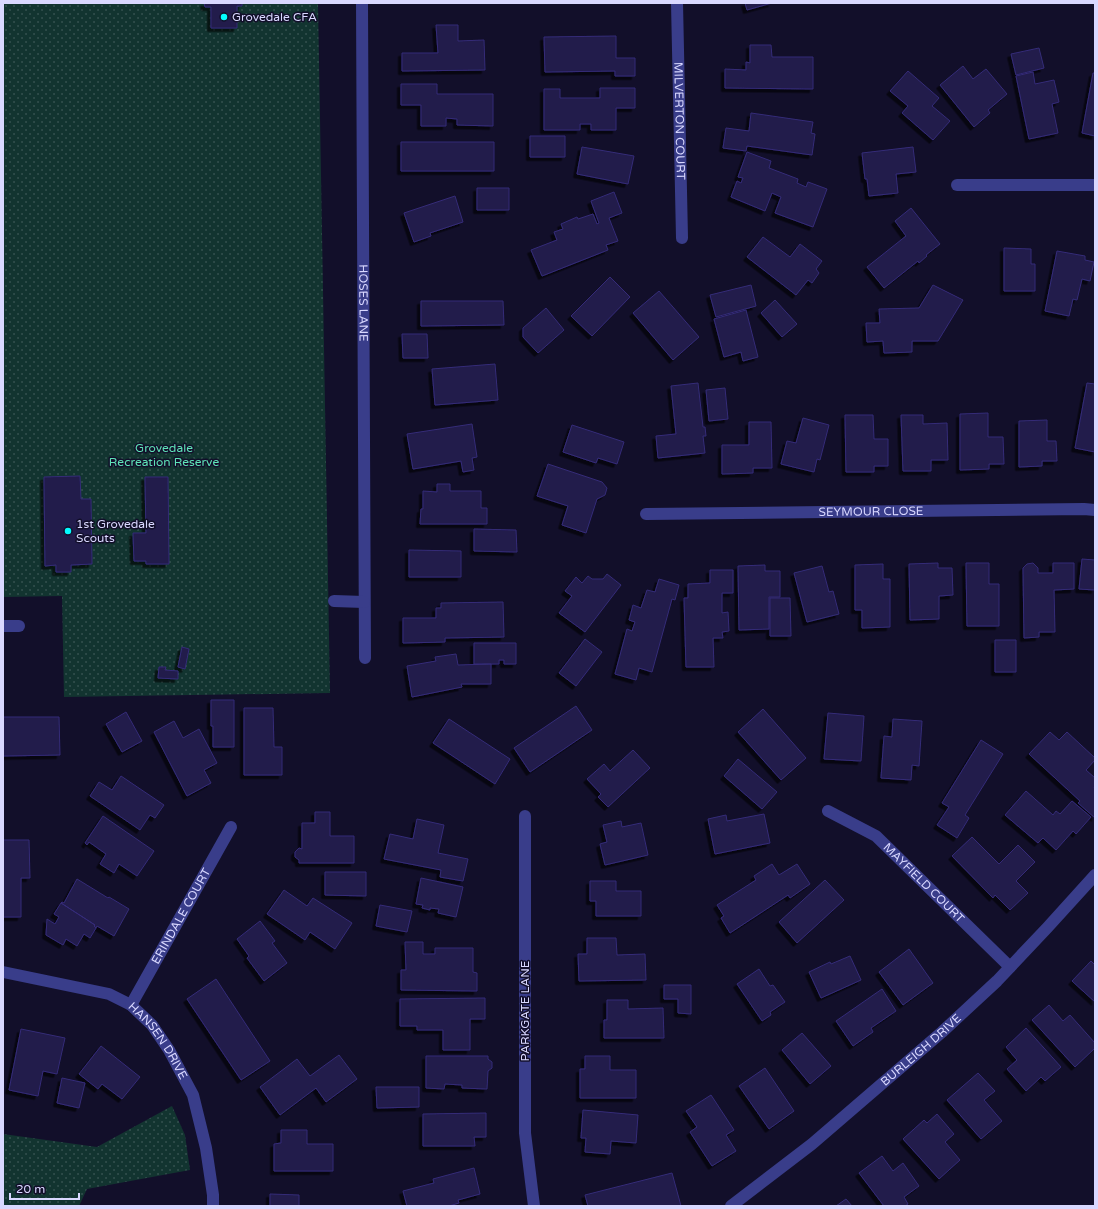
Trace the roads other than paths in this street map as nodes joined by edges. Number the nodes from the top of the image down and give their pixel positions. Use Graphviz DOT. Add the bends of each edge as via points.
graph roads {
  1 [pos="362,3"];
  2 [pos="677,3"];
  3 [pos="957,185"];
  4 [pos="1095,185"];
  5 [pos="682,238"];
  6 [pos="1095,510"];
  7 [pos="646,514"];
  8 [pos="334,601"];
  9 [pos="364,602"];
  10 [pos="3,626"];
  11 [pos="19,626"];
  12 [pos="365,658"];
  13 [pos="828,811"];
  14 [pos="525,816"];
  15 [pos="231,827"];
  16 [pos="1095,875"];
  17 [pos="1010,967"];
  18 [pos="3,972"];
  19 [pos="131,1005"];
  20 [pos="213,1206"];
  21 [pos="534,1206"];
  22 [pos="731,1206"];
  1 -- 9 [label="street, HOSES LANE"];
  2 -- 5 [label="street, MILVERTON COURT"];
  3 -- 4 [label="street"];
  6 -- 7 [label="street, SEYMOUR CLOSE" via="1084,508"];
  8 -- 9 [label="street"];
  9 -- 12 [label="street, HOSES LANE"];
  10 -- 11 [label="street"];
  13 -- 17 [label="street, MAYFIELD COURT" via="876,836"];
  14 -- 21 [label="street, PARKGATE LANE" via="525,1133"];
  15 -- 19 [label="street, ERINDALE COURT"];
  16 -- 17 [label="street, BURLEIGH DRIVE"];
  17 -- 22 [label="street, BURLEIGH DRIVE" via="930,1042 812,1144"];
  18 -- 19 [label="street, HANSEN DRIVE" via="108,994"];
  19 -- 20 [label="street, HANSEN DRIVE" via="152,1025 169,1050 193,1095 206,1148"];
}
